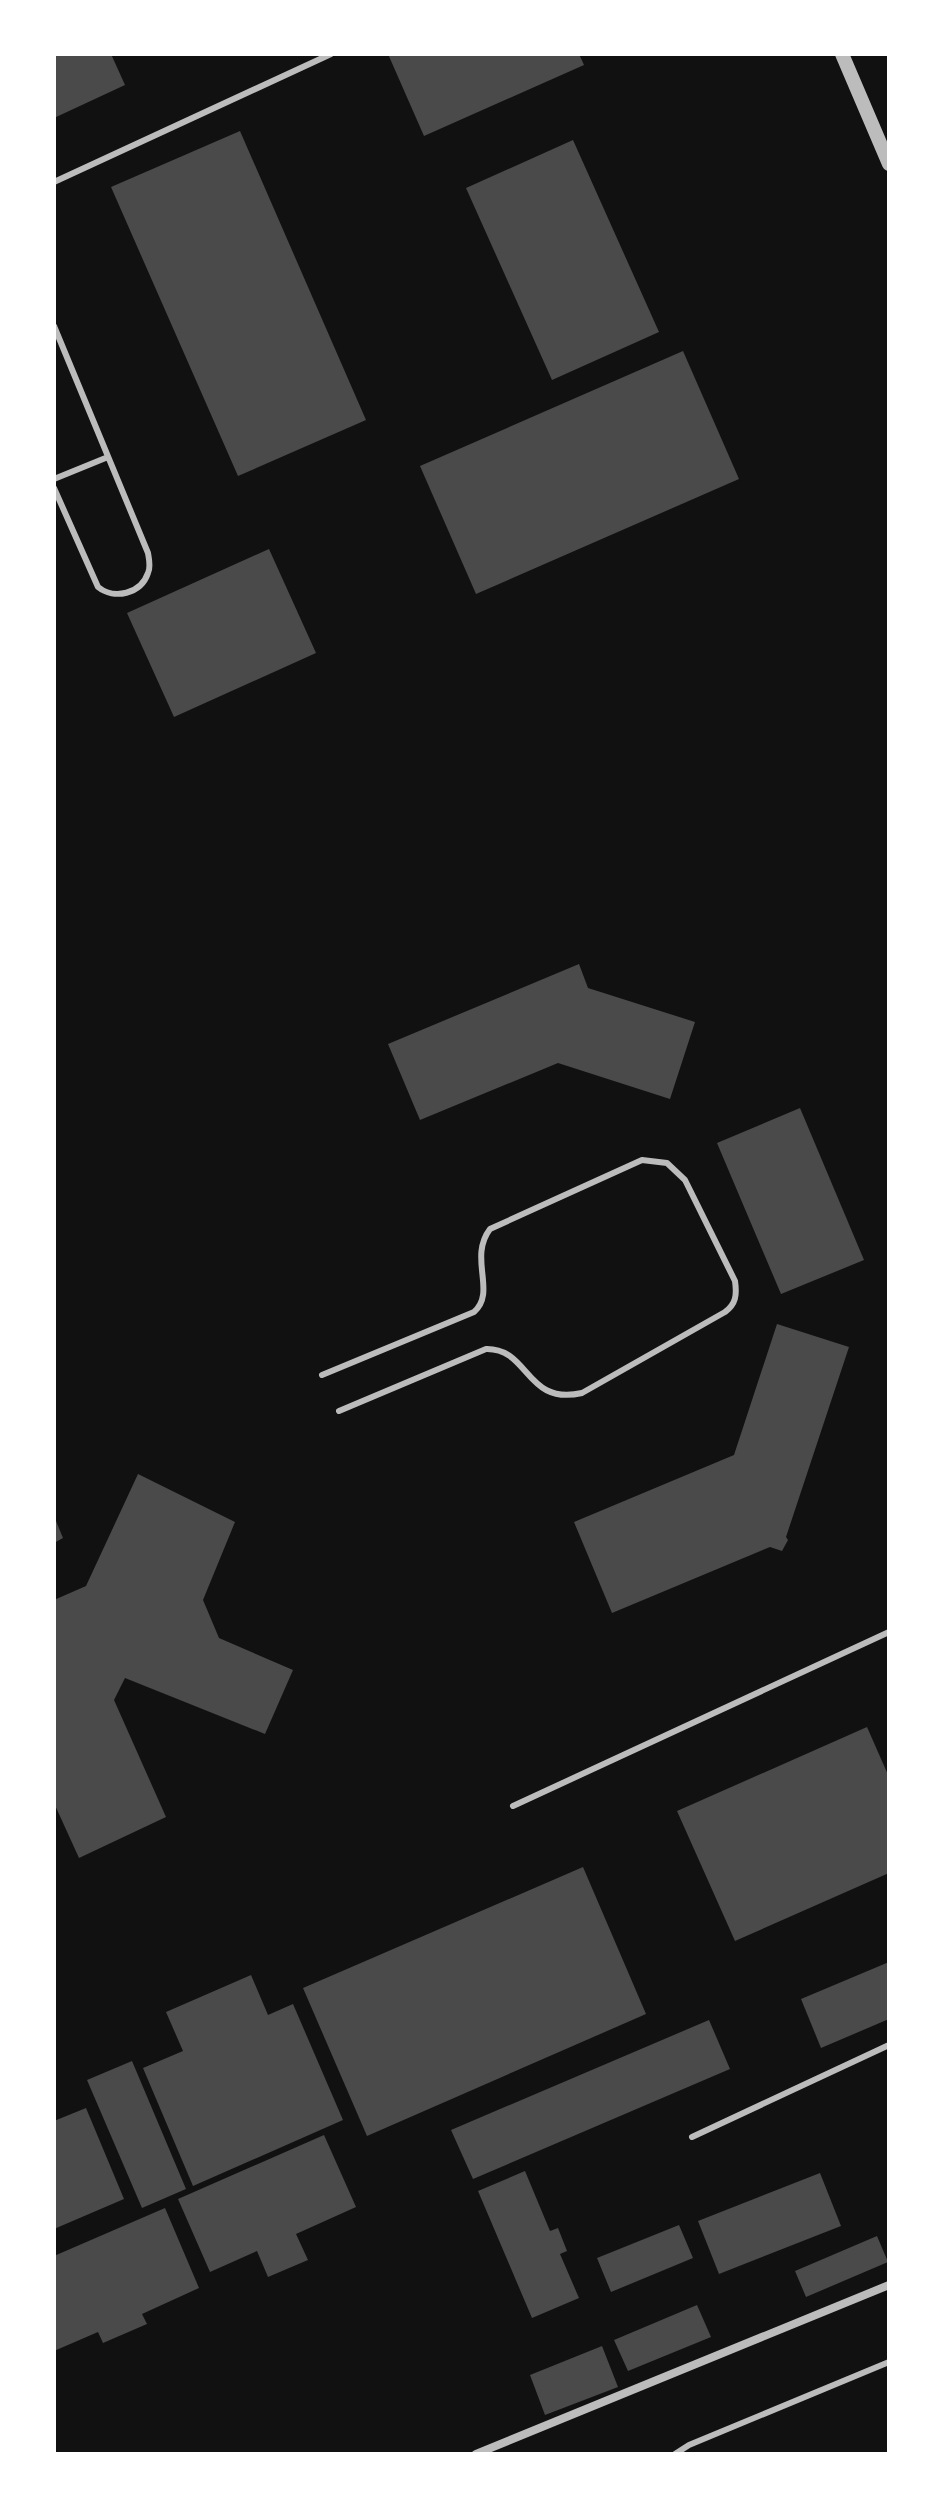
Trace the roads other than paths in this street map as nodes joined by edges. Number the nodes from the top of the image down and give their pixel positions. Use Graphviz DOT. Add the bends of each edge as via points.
graph roads {
  1 [pos="331,54"];
  2 [pos="842,54"];
  3 [pos="889,164"];
  4 [pos="54,182"];
  5 [pos="54,326"];
  6 [pos="108,457"];
  7 [pos="54,479"];
  8 [pos="54,488"];
  9 [pos="322,1375"];
  10 [pos="339,1411"];
  11 [pos="889,1632"];
  12 [pos="513,1806"];
  13 [pos="889,2045"];
  14 [pos="692,2137"];
  15 [pos="889,2285"];
  16 [pos="889,2362"];
  17 [pos="476,2454"];
  18 [pos="675,2454"];
  1 -- 4 [label="lane"];
  2 -- 3 [label="street"];
  5 -- 6 [label="lane"];
  6 -- 7 [label="lane"];
  6 -- 8 [label="lane" via="148,553 148,573 138,588 120,595 98,587"];
  9 -- 10 [label="lane" via="474,1312 484,1296 480,1251 490,1229 642,1160 667,1163 685,1180 735,1281 732,1307 582,1393 548,1392 505,1352 486,1349"];
  11 -- 12 [label="lane"];
  13 -- 14 [label="lane"];
  15 -- 17 [label="street"];
  16 -- 18 [label="lane"];
}
